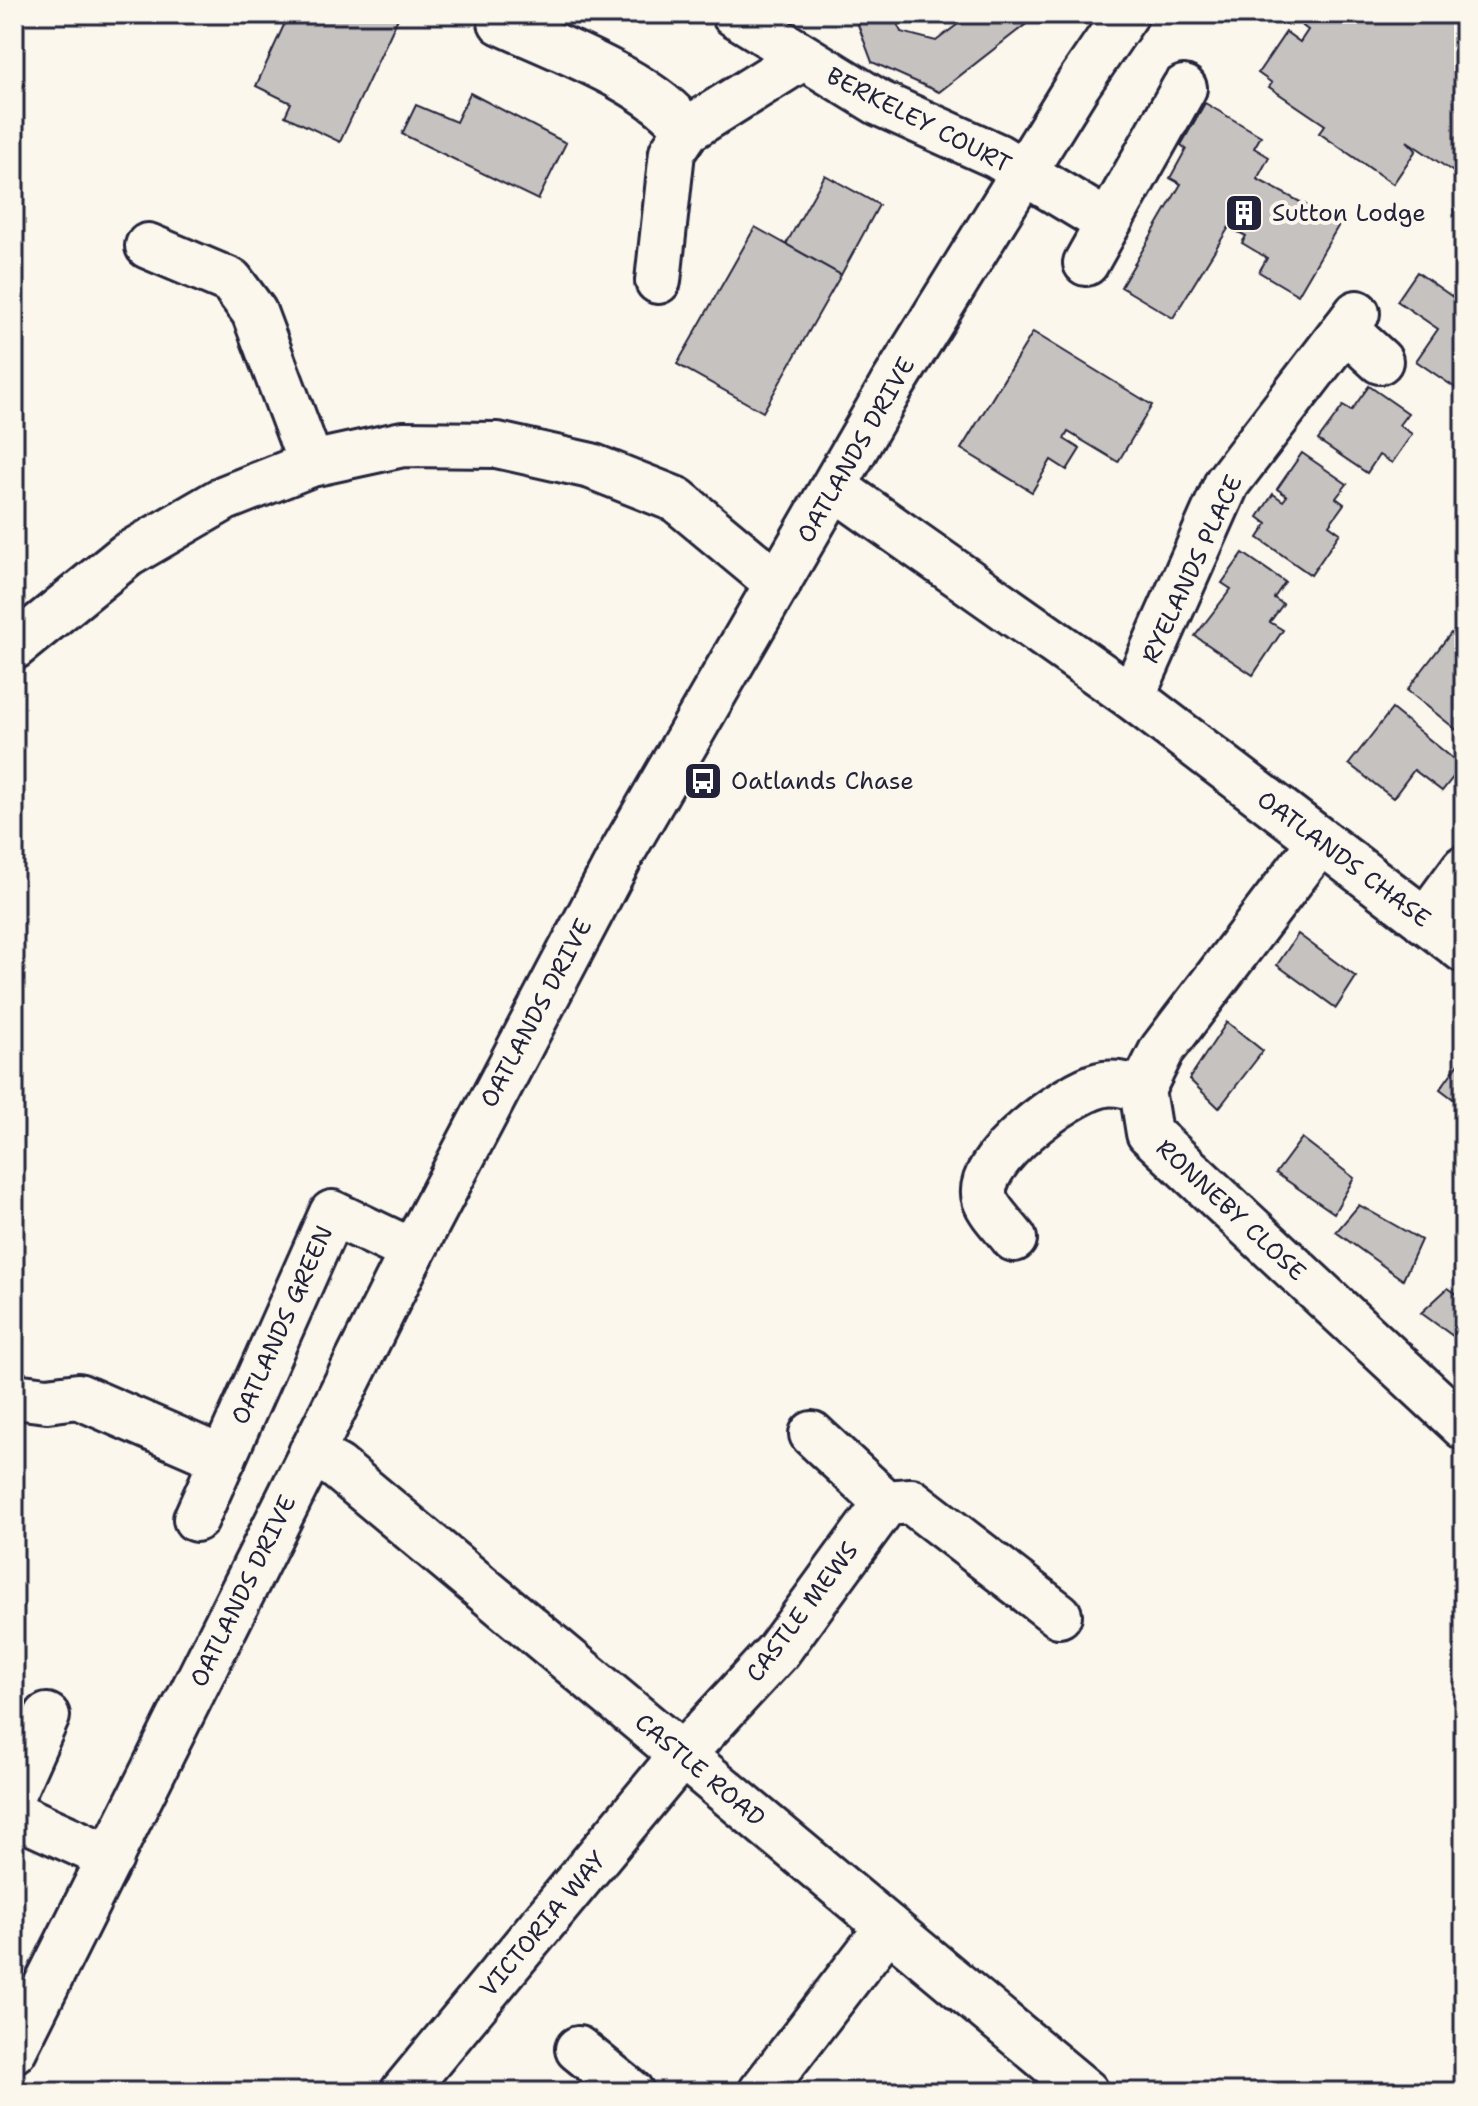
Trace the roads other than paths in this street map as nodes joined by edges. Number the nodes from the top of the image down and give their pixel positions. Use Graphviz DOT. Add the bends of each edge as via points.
graph roads {
  1 [pos="1126,14"];
  2 [pos="501,22"];
  3 [pos="774,31"];
  4 [pos="1184,88"];
  5 [pos="687,130"];
  6 [pos="1022,173"];
  7 [pos="1108,223"];
  8 [pos="148,246"];
  9 [pos="1086,263"];
  10 [pos="658,281"];
  11 [pos="1380,361"];
  12 [pos="311,464"];
  13 [pos="834,487"];
  14 [pos="778,584"];
  15 [pos="14,647"];
  16 [pos="1132,697"];
  17 [pos="1320,842"];
  18 [pos="1464,868"];
  19 [pos="1425,921"];
  20 [pos="1464,950"];
  21 [pos="1142,1090"];
  22 [pos="1014,1239"];
  23 [pos="412,1251"];
  24 [pos="14,1396"];
  25 [pos="1464,1427"];
  26 [pos="812,1434"];
  27 [pos="311,1453"];
  28 [pos="223,1459"];
  29 [pos="886,1503"];
  30 [pos="196,1519"];
  31 [pos="1059,1615"];
  32 [pos="47,1716"];
  33 [pos="682,1755"];
  34 [pos="14,1790"];
  35 [pos="14,1814"];
  36 [pos="111,1858"];
  37 [pos="888,1927"];
  38 [pos="578,2049"];
  39 [pos="14,2050"];
  40 [pos="403,2092"];
  41 [pos="631,2092"];
  42 [pos="761,2092"];
  43 [pos="1086,2092"];
  1 -- 6 [label="street, OATLANDS DRIVE"];
  2 -- 5 [label="street" via="648,93 673,111"];
  3 -- 5 [label="street"];
  3 -- 6 [label="street, BERKELEY COURT" via="879,103 997,156"];
  4 -- 7 [label="street"];
  5 -- 10 [label="street" via="672,152"];
  6 -- 7 [label="street, BERKELEY COURT"];
  6 -- 13 [label="street, OATLANDS DRIVE"];
  7 -- 9 [label="street"];
  8 -- 12 [label="street" via="231,281 254,312"];
  11 -- 16 [label="street, RYELANDS PLACE" via="1351,321 1227,483"];
  12 -- 14 [label="street" via="403,444 497,445 591,466 677,500"];
  12 -- 15 [label="street" via="225,498 127,555"];
  13 -- 14 [label="street, OATLANDS DRIVE"];
  13 -- 16 [label="street, OATLANDS CHASE"];
  14 -- 23 [label="street, OATLANDS DRIVE" via="623,851"];
  16 -- 17 [label="street, OATLANDS CHASE"];
  17 -- 19 [label="street, OATLANDS CHASE"];
  17 -- 21 [label="street" via="1162,1050"];
  18 -- 19 [label="street"];
  19 -- 20 [label="street, OATLANDS CHASE"];
  21 -- 22 [label="street" via="1100,1085 1048,1115 1001,1152 986,1175 985,1199"];
  21 -- 25 [label="street, RONNEBY CLOSE" via="1149,1133"];
  23 -- 27 [label="street, OATLANDS DRIVE"];
  23 -- 28 [label="street, OATLANDS GREEN" via="332,1213"];
  24 -- 28 [label="street" via="78,1396"];
  26 -- 29 [label="street"];
  27 -- 33 [label="street, CASTLE ROAD" via="337,1467"];
  27 -- 36 [label="street, OATLANDS DRIVE"];
  28 -- 30 [label="street, OATLANDS GREEN"];
  29 -- 31 [label="street" via="911,1501"];
  29 -- 33 [label="street, CASTLE MEWS" via="778,1651"];
  32 -- 34 [label="street"];
  33 -- 37 [label="street, CASTLE ROAD"];
  33 -- 40 [label="street, VICTORIA WAY"];
  35 -- 36 [label="street"];
  36 -- 39 [label="street, OATLANDS DRIVE"];
  37 -- 42 [label="street"];
  37 -- 43 [label="street, CASTLE ROAD"];
  38 -- 41 [label="street"];
}
